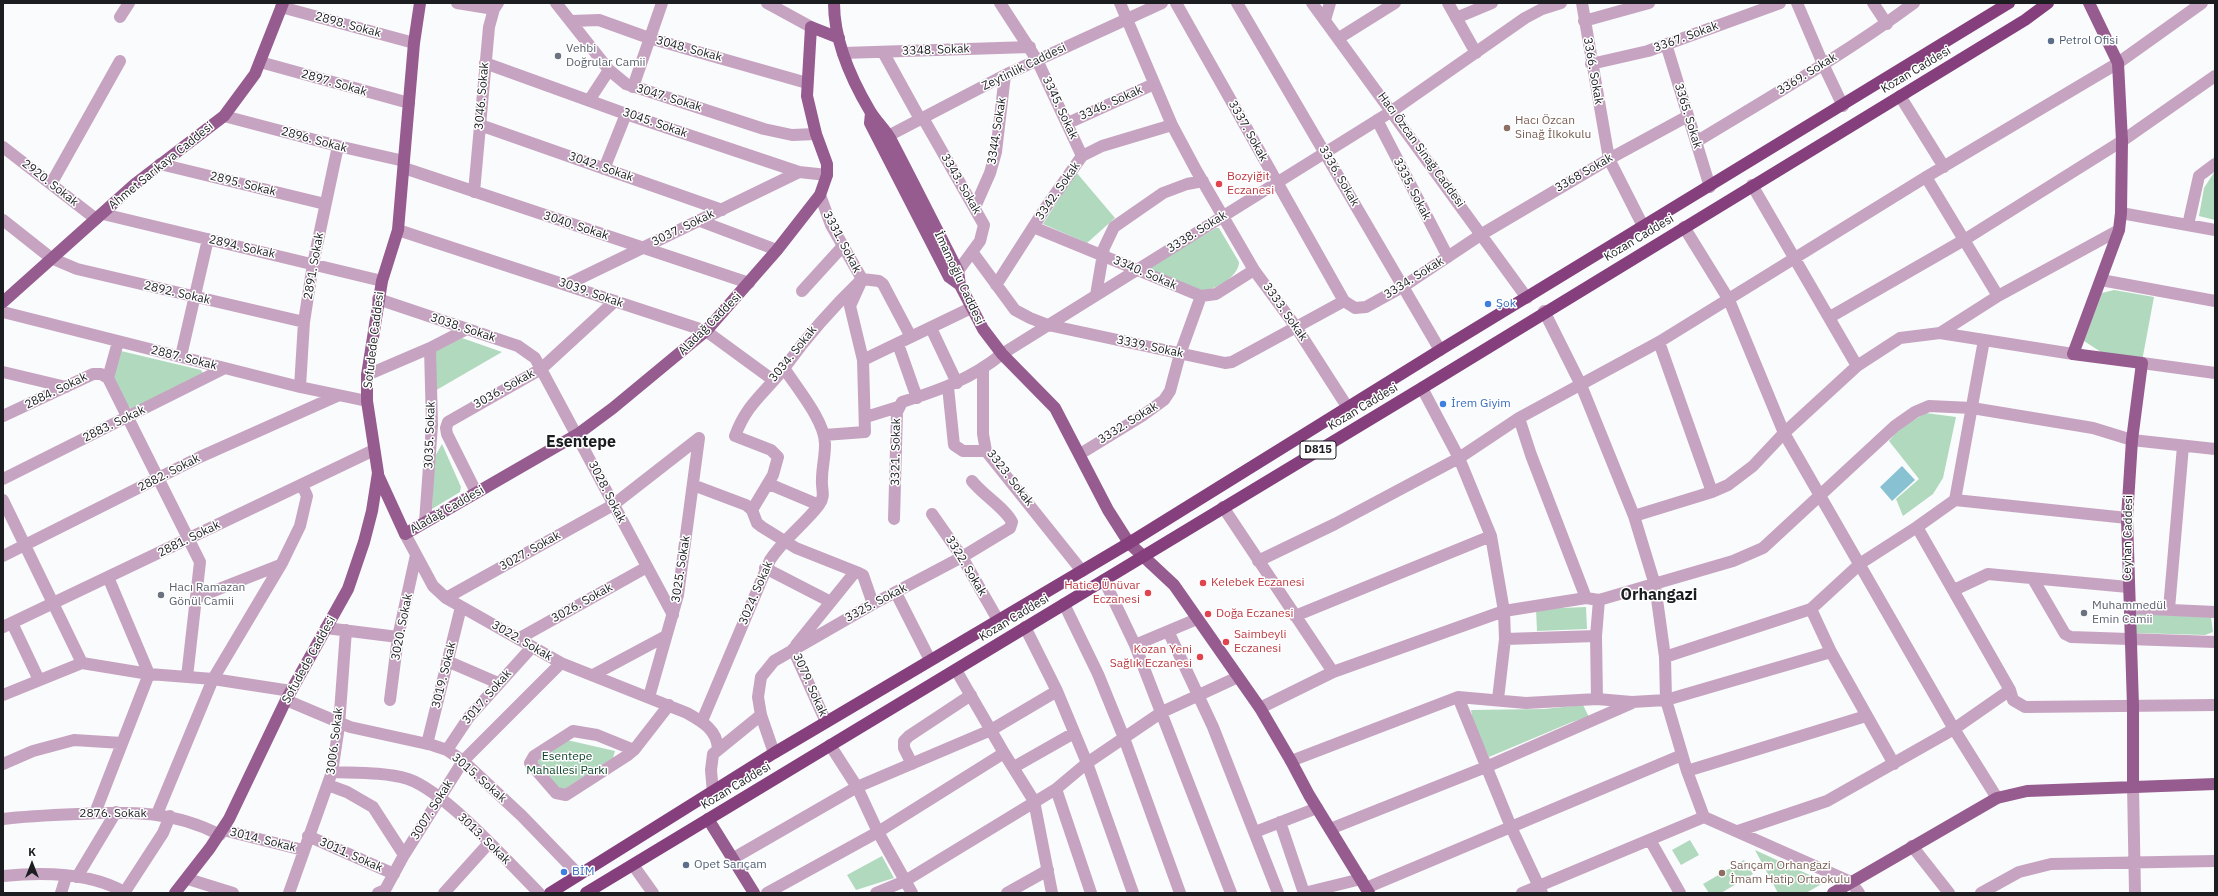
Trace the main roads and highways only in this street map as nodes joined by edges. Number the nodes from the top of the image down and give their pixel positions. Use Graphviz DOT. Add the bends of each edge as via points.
graph roads {
  1 [pos="420,3"];
  2 [pos="834,3"];
  3 [pos="2009,3"];
  4 [pos="2048,3"];
  5 [pos="2089,3"];
  6 [pos="282,5"];
  7 [pos="1993,7"];
  8 [pos="839,38"];
  9 [pos="871,113"];
  10 [pos="960,285"];
  11 [pos="3,303"];
  12 [pos="378,473"];
  13 [pos="405,534"];
  14 [pos="1129,544"];
  15 [pos="1144,556"];
  16 [pos="2215,784"];
  17 [pos="2133,786"];
  18 [pos="708,819"];
  19 [pos="1365,887"];
  20 [pos="176,893"];
  21 [pos="550,893"];
  22 [pos="586,893"];
  23 [pos="754,893"];
  24 [pos="1833,893"];
  1 -- 12 [label="main road, Sofudede Caddesi" via="414,43 398,230 378,299 367,375 367,401"];
  2 -- 8 [label="main road, İmamoğlu Caddesi"];
  3 -- 7 [label="highway, Kozan Caddesi / D815"];
  4 -- 15 [label="highway, Kozan Caddesi / D815" via="2025,20"];
  5 -- 17 [label="main road, Ceyhan Caddesi" via="2118,63 2122,213 2119,230 2073,354 2142,363 2132,440 2127,518"];
  6 -- 11 [label="main road, Ahmet Sarıkaya Caddesi" via="260,62 247,86 224,116 160,164"];
  7 -- 14 [label="highway, Kozan Caddesi / D815" via="1843,106 1440,350"];
  8 -- 9 [label="main road, İmamoğlu Caddesi" via="843,54"];
  8 -- 13 [label="main road, Aladağ Caddesi" via="811,27 808,96 816,134 827,164 827,175 820,195 749,283 706,331 653,377 578,434"];
  9 -- 10 [label="main road, İmamoğlu Caddesi" via="888,136 958,271"];
  9 -- 10 [label="main road" via="870,123 938,256 949,277"];
  10 -- 14 [label="main road, İmamoğlu Caddesi" via="983,329 1002,354 1055,408 1108,510"];
  12 -- 13 [label="main road, 3022. Sokak"];
  12 -- 20 [label="main road, Sofudede Caddesi" via="372,510 353,575 342,601 289,695 221,833"];
  14 -- 15 [label="main road, İmamoğlu Caddesi"];
  14 -- 21 [label="highway, Kozan Caddesi / D815" via="774,753"];
  15 -- 18 [label="highway, Kozan Caddesi / D815"];
  15 -- 19 [label="main road, İmamoğlu Caddesi" via="1174,585 1260,708"];
  16 -- 17 [label="main road"];
  17 -- 24 [label="main road" via="2027,791 1997,798"];
  18 -- 22 [label="highway, Kozan Caddesi / D815"];
  18 -- 23 [label="main road"];
}
